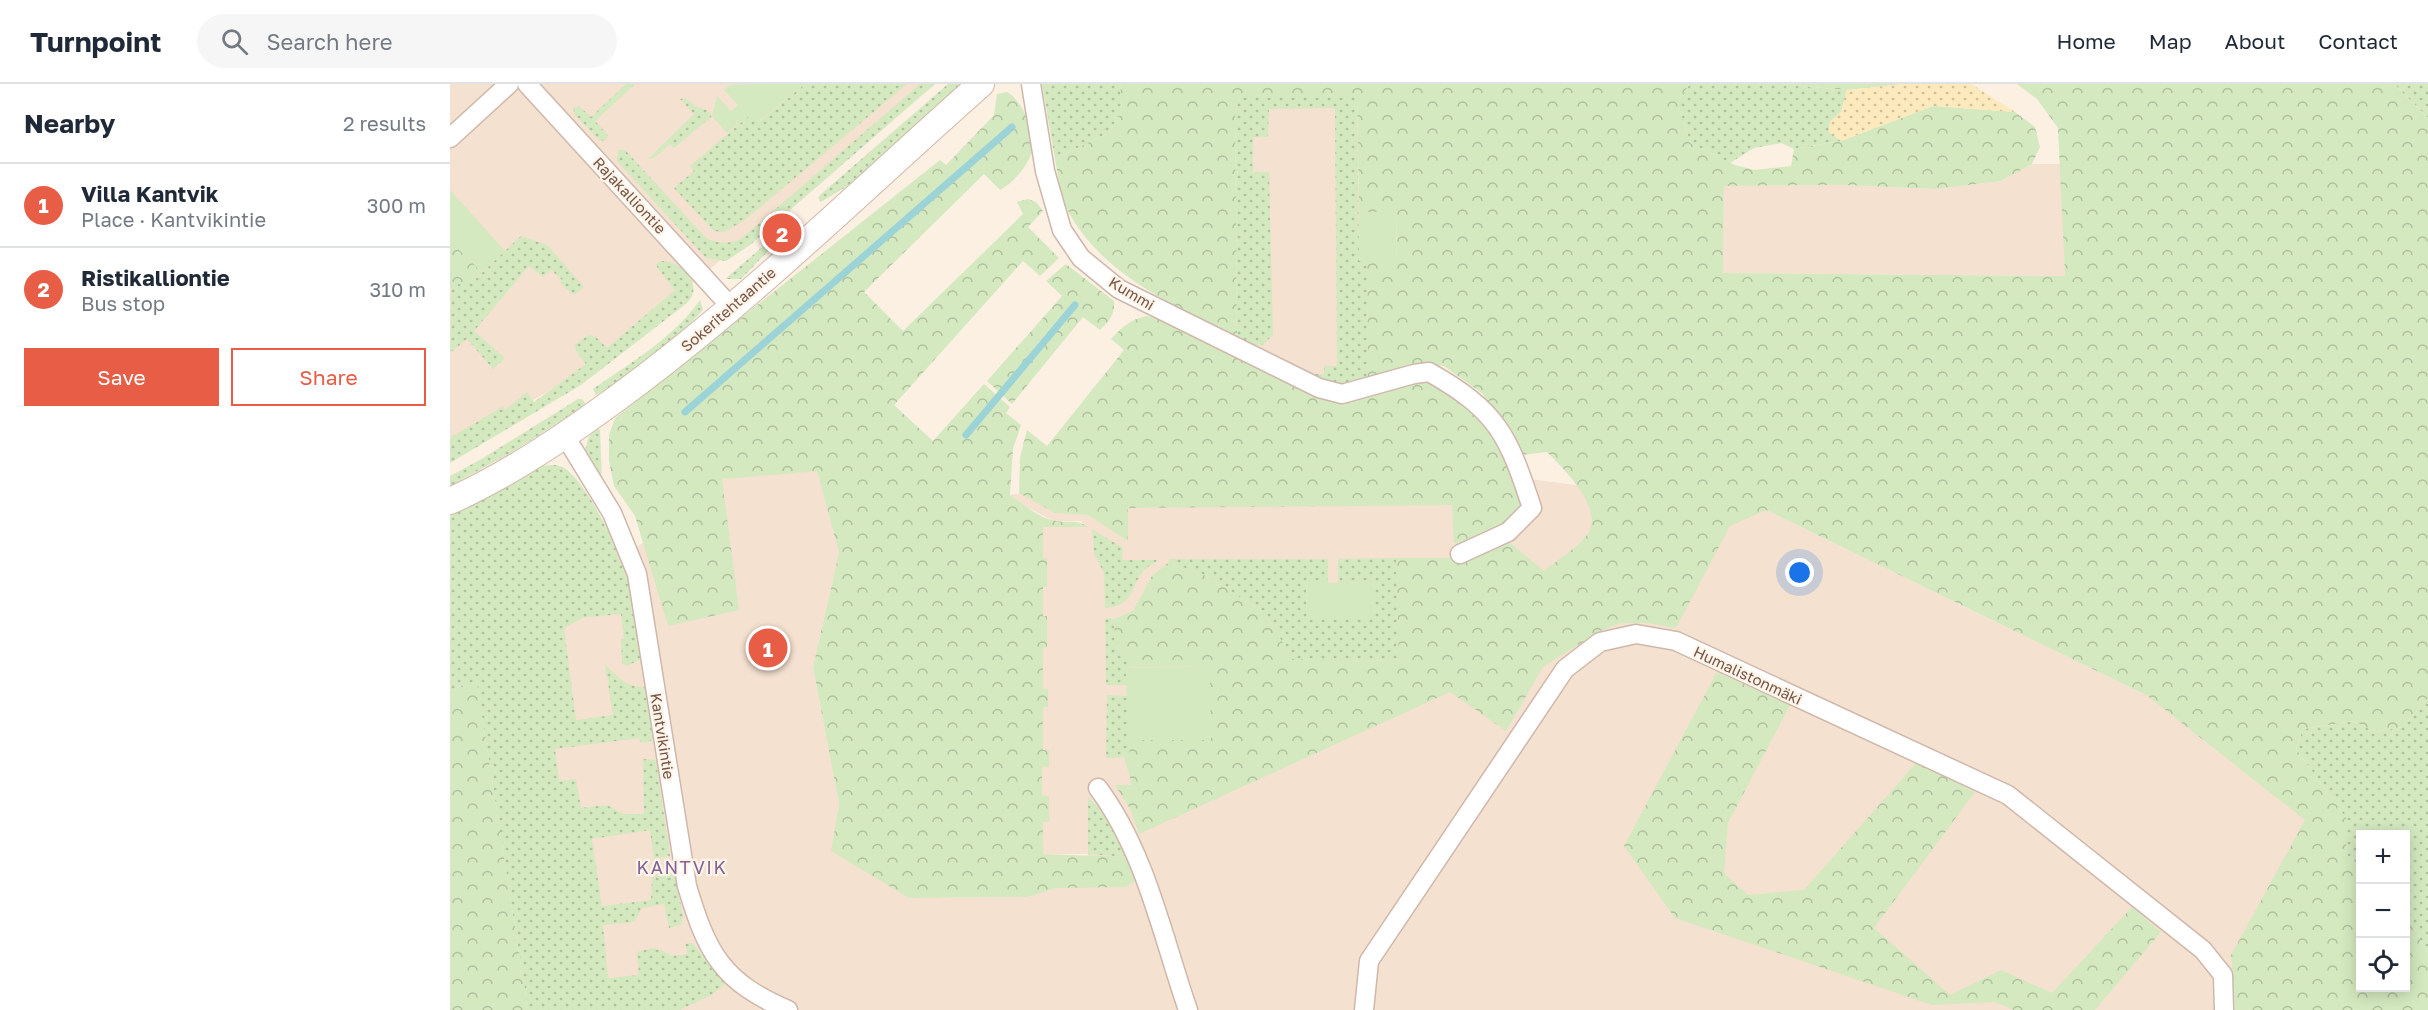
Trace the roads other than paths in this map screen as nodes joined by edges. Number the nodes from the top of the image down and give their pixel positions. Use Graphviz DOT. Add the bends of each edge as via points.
graph roads {
  1 [pos="509,84"];
  2 [pos="528,84"];
  3 [pos="981,84"];
  4 [pos="1031,84"];
  5 [pos="450,138"];
  6 [pos="732,308"];
  7 [pos="565,436"];
  8 [pos="450,501"];
  9 [pos="1460,554"];
  10 [pos="1098,788"];
  11 [pos="788,1010"];
  12 [pos="1188,1010"];
  13 [pos="1364,1010"];
  14 [pos="2224,1010"];
  1 -- 5 [label="street"];
  2 -- 6 [label="street, Rajakalliontie"];
  3 -- 6 [label="street, Sokeritehtaantie"];
  4 -- 9 [label="street, Kummi" via="1045,171 1062,230 1081,258 1119,289 1319,388 1342,394 1429,372 1477,403 1504,435 1532,508 1508,532"];
  6 -- 7 [label="street, Sokeritehtaantie" via="670,360"];
  7 -- 8 [label="street, Sokeritehtaantie"];
  7 -- 11 [label="street, Kantvikintie" via="612,513 637,574 687,886 700,930 717,960 738,982"];
  10 -- 12 [label="street" via="1117,813 1138,859"];
  13 -- 14 [label="street, Humalistonmäki" via="1370,961 1565,669 1600,642 1636,634 1676,641 2008,795 2203,950 2223,975"];
}
